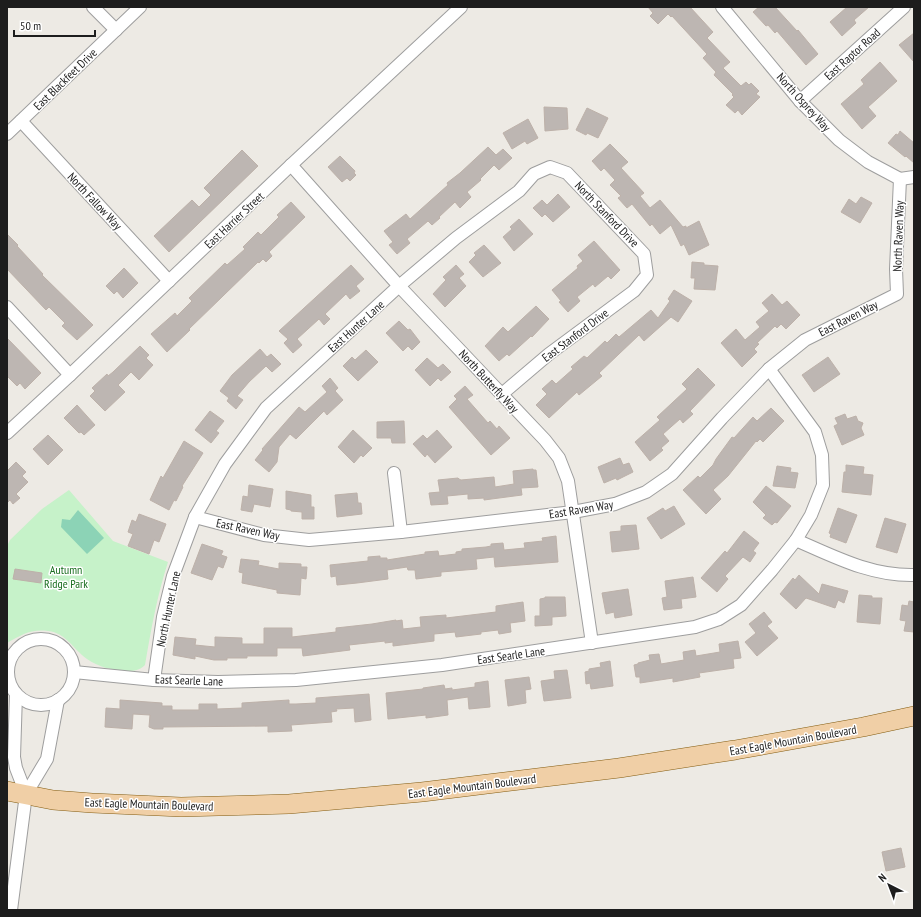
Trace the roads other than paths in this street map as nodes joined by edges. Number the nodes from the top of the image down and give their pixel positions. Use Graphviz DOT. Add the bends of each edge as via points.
graph roads {
  1 [pos="93,7"];
  2 [pos="140,7"];
  3 [pos="722,7"];
  4 [pos="904,7"];
  5 [pos="458,8"];
  6 [pos="116,30"];
  7 [pos="800,101"];
  8 [pos="20,121"];
  9 [pos="7,134"];
  10 [pos="291,165"];
  11 [pos="550,167"];
  12 [pos="914,177"];
  13 [pos="900,179"];
  14 [pos="646,275"];
  15 [pos="169,281"];
  16 [pos="399,286"];
  17 [pos="897,294"];
  18 [pos="7,307"];
  19 [pos="769,369"];
  20 [pos="70,375"];
  21 [pos="502,394"];
  22 [pos="7,433"];
  23 [pos="394,473"];
  24 [pos="573,512"];
  25 [pos="195,517"];
  26 [pos="401,532"];
  27 [pos="796,540"];
  28 [pos="914,575"];
  29 [pos="592,643"];
  30 [pos="8,661"];
  31 [pos="74,672"];
  32 [pos="154,680"];
  33 [pos="16,694"];
  34 [pos="58,700"];
  35 [pos="914,716"];
  36 [pos="7,791"];
  37 [pos="26,794"];
  38 [pos="11,910"];
  1 -- 6 [label="street"];
  2 -- 6 [label="street, East Blackfeet Drive"];
  3 -- 7 [label="street, North Osprey Way"];
  4 -- 7 [label="street, East Raptor Road"];
  5 -- 10 [label="street, East Harrier Street"];
  6 -- 8 [label="street, East Blackfeet Drive"];
  7 -- 13 [label="street, North Osprey Way" via="839,140 868,162"];
  8 -- 9 [label="street, East Blackfeet Drive"];
  8 -- 15 [label="street, North Fallow Way"];
  10 -- 15 [label="street, East Harrier Street"];
  10 -- 16 [label="street, North Butterfly Way"];
  11 -- 14 [label="street, North Stanford Drive" via="567,173 644,254"];
  11 -- 16 [label="street, East Hunter Lane" via="534,174 519,191 456,238"];
  12 -- 13 [label="street"];
  13 -- 17 [label="street, North Raven Way"];
  14 -- 21 [label="street, East Stanford Drive" via="634,291 549,354"];
  15 -- 20 [label="street, East Harrier Street"];
  16 -- 21 [label="street, North Butterfly Way"];
  16 -- 25 [label="street, East Hunter Lane" via="266,408 225,464"];
  17 -- 19 [label="street, East Raven Way" via="805,340"];
  18 -- 20 [label="street"];
  19 -- 24 [label="street, East Raven Way" via="672,474 646,492 615,504"];
  19 -- 27 [label="street, East Searle Lane" via="815,432 822,455 823,485 811,515"];
  20 -- 22 [label="street, East Harrier Street"];
  21 -- 24 [label="street, North Butterfly Way" via="559,458 568,481"];
  23 -- 26 [label="street"];
  24 -- 26 [label="street, East Raven Way"];
  24 -- 29 [label="street, North Butterfly Way"];
  25 -- 26 [label="street, East Raven Way" via="264,535 309,540"];
  25 -- 32 [label="street, North Hunter Lane" via="173,576 163,617"];
  27 -- 28 [label="street" via="871,570"];
  27 -- 29 [label="street, East Searle Lane" via="741,605 719,619 695,627"];
  29 -- 32 [label="street, East Searle Lane" via="442,665 296,680"];
  30 -- 31 [label="street" via="19,647 28,641 50,639 67,651 73,661"];
  30 -- 33 [label="street" via="9,678"];
  31 -- 32 [label="street, East Searle Lane"];
  31 -- 34 [label="street" via="72,683"];
  33 -- 34 [label="street" via="25,701 36,704"];
  33 -- 37 [label="street" via="14,757"];
  34 -- 37 [label="street" via="47,759"];
  35 -- 37 [label="main road, East Eagle Mountain Boulevard" via="735,750 620,768 422,792 289,804 182,807 53,800"];
  36 -- 37 [label="main road, East Eagle Mountain Boulevard"];
  37 -- 38 [label="street"];
}
